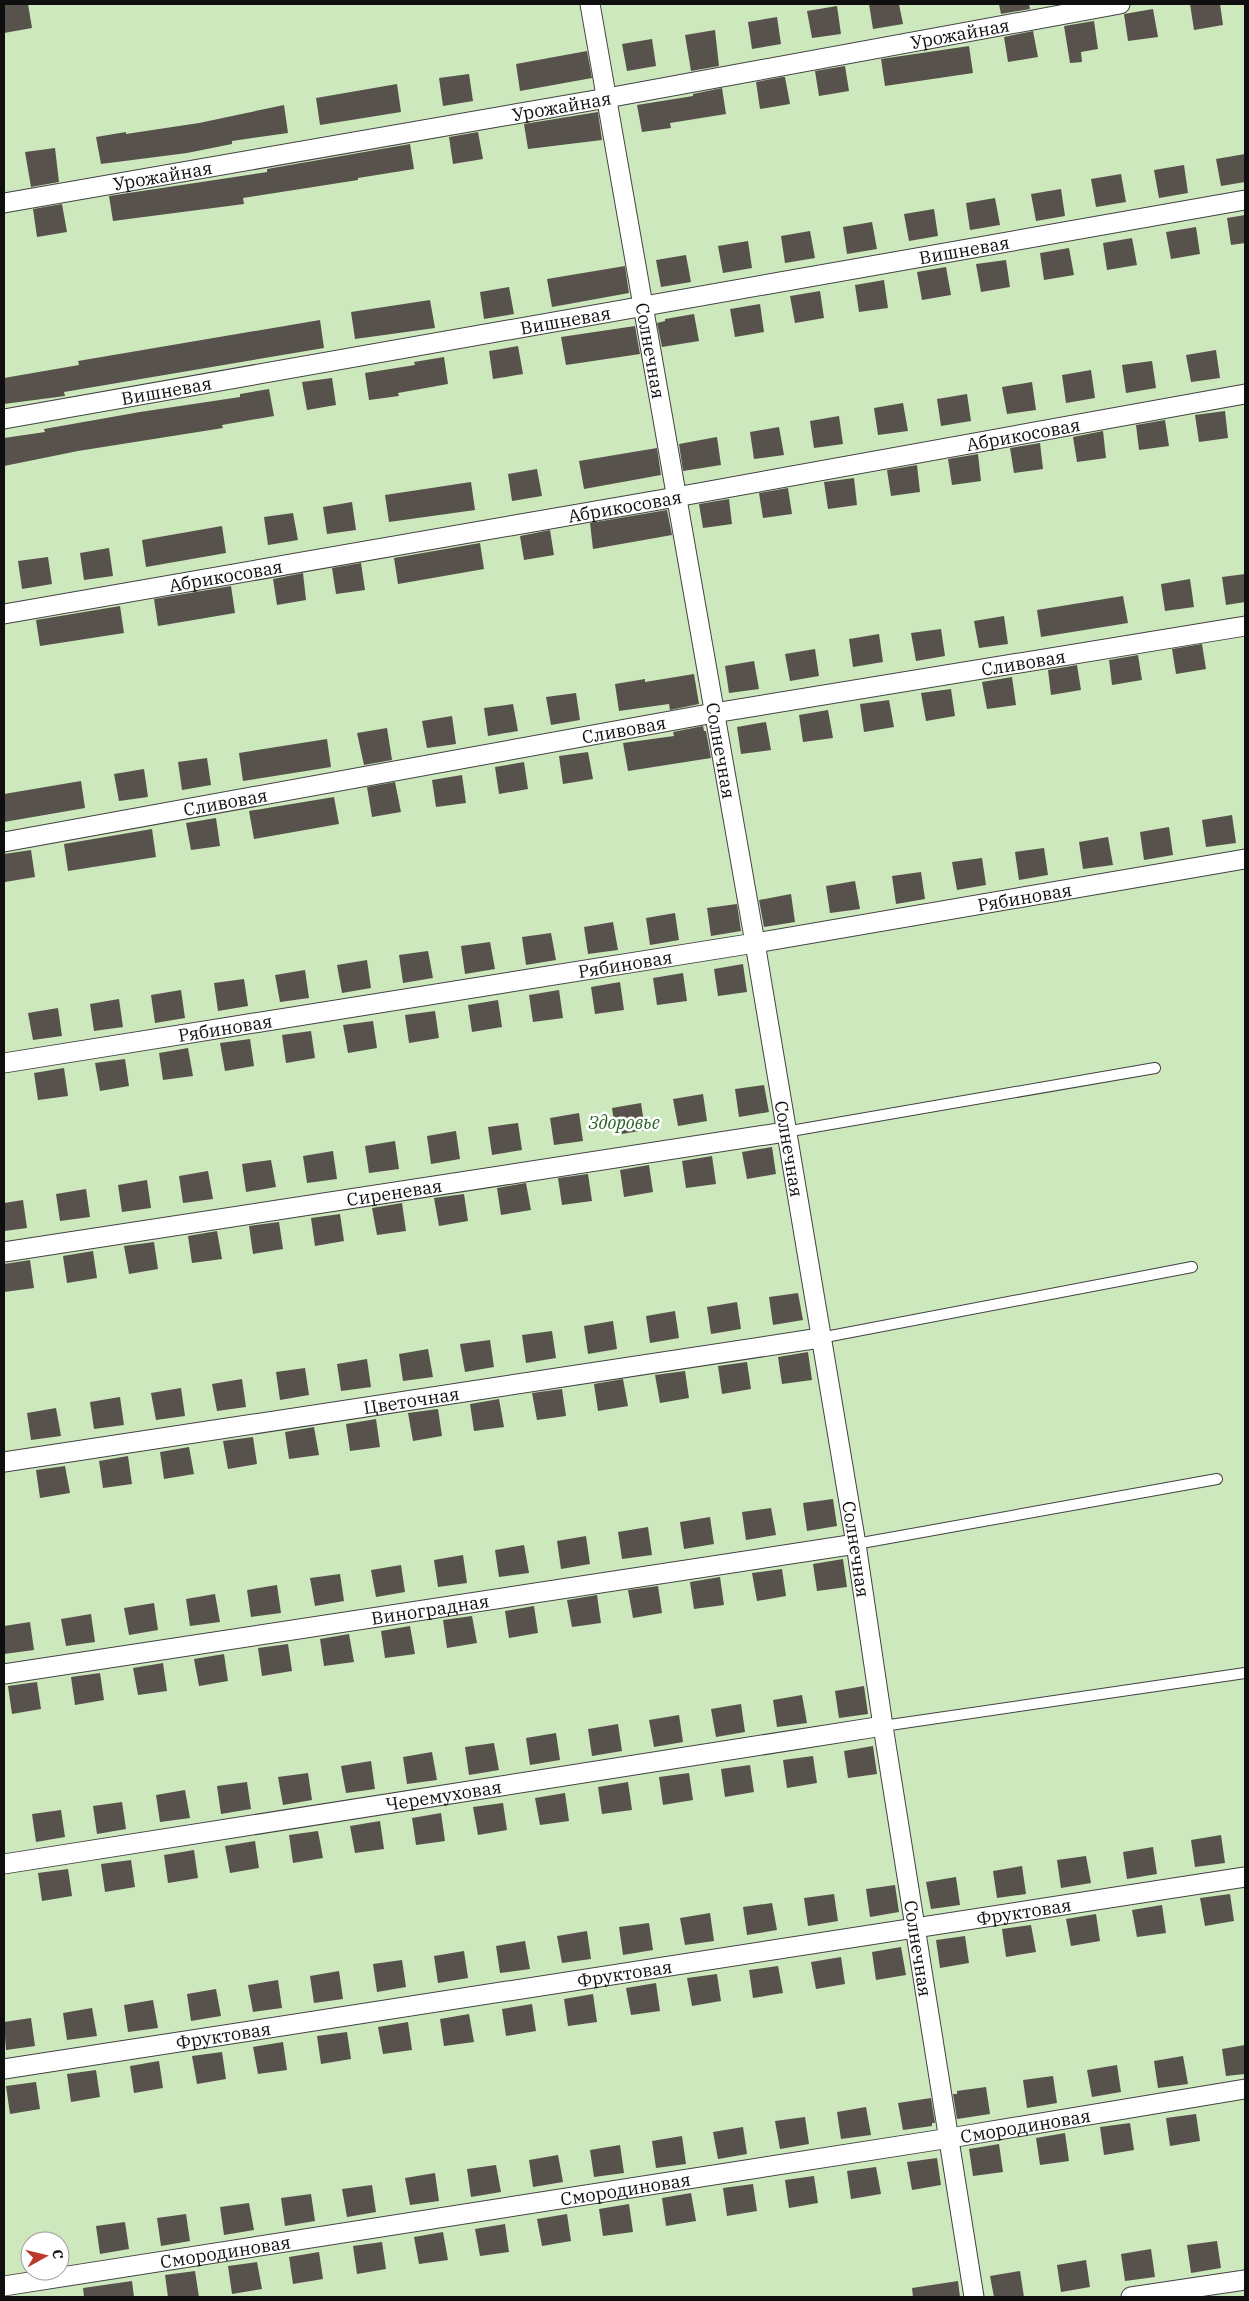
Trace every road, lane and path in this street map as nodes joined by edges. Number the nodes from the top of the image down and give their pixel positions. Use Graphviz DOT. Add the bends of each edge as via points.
graph roads {
  1 [pos="590,4"];
  2 [pos="1120,4"];
  3 [pos="607,98"];
  4 [pos="1245,200"];
  5 [pos="4,203"];
  6 [pos="643,308"];
  7 [pos="1245,394"];
  8 [pos="4,419"];
  9 [pos="676,498"];
  10 [pos="4,614"];
  11 [pos="1245,626"];
  12 [pos="714,713"];
  13 [pos="4,842"];
  14 [pos="1245,859"];
  15 [pos="755,942"];
  16 [pos="4,1063"];
  17 [pos="1155,1068"];
  18 [pos="785,1132"];
  19 [pos="4,1252"];
  20 [pos="1192,1267"];
  21 [pos="820,1338"];
  22 [pos="4,1462"];
  23 [pos="1217,1479"];
  24 [pos="856,1544"];
  25 [pos="1245,1673"];
  26 [pos="4,1674"];
  27 [pos="883,1726"];
  28 [pos="4,1864"];
  29 [pos="1245,1877"];
  30 [pos="915,1928"];
  31 [pos="4,2069"];
  32 [pos="1245,2089"];
  33 [pos="950,2138"];
  34 [pos="1245,2280"];
  35 [pos="4,2286"];
  36 [pos="974,2297"];
  37 [pos="1131,2297"];
  1 -- 3 [label="street, Солнечная"];
  2 -- 3 [label="street, Урожайная"];
  3 -- 5 [label="street, Урожайная"];
  3 -- 6 [label="street, Солнечная"];
  4 -- 6 [label="street, Вишневая"];
  6 -- 8 [label="street, Вишневая"];
  6 -- 9 [label="street, Солнечная"];
  7 -- 9 [label="street, Абрикосовая"];
  9 -- 10 [label="street, Абрикосовая"];
  9 -- 12 [label="street, Солнечная"];
  11 -- 12 [label="street, Сливовая"];
  12 -- 13 [label="street, Сливовая"];
  12 -- 15 [label="street, Солнечная"];
  14 -- 15 [label="street, Рябиновая"];
  15 -- 16 [label="street, Рябиновая"];
  15 -- 18 [label="street, Солнечная"];
  17 -- 18 [label="lane"];
  18 -- 19 [label="street, Сиреневая"];
  18 -- 21 [label="street, Солнечная"];
  20 -- 21 [label="lane"];
  21 -- 22 [label="street, Цветочная"];
  21 -- 24 [label="street, Солнечная"];
  23 -- 24 [label="lane"];
  24 -- 26 [label="street, Виноградная"];
  24 -- 27 [label="street, Солнечная"];
  25 -- 27 [label="lane"];
  27 -- 28 [label="street, Черемуховая"];
  27 -- 30 [label="street, Солнечная"];
  29 -- 30 [label="street, Фруктовая"];
  30 -- 31 [label="street, Фруктовая"];
  30 -- 33 [label="street, Солнечная"];
  32 -- 33 [label="street, Смородиновая"];
  33 -- 35 [label="street, Смородиновая"];
  33 -- 36 [label="street, Солнечная"];
  34 -- 37 [label="street"];
}
